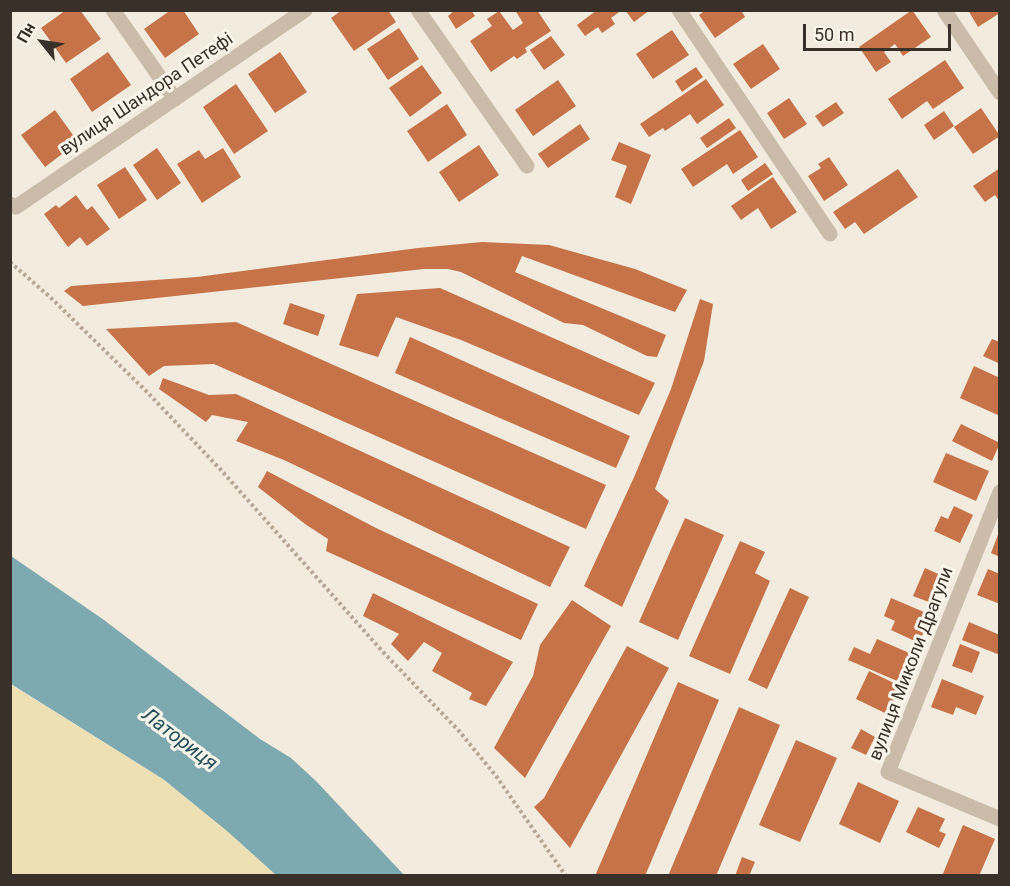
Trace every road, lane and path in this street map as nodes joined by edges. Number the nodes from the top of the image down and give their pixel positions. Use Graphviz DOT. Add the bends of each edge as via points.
graph roads {
  1 [pos="113,10"];
  2 [pos="305,10"];
  3 [pos="418,10"];
  4 [pos="679,10"];
  5 [pos="944,10"];
  6 [pos="999,93"];
  7 [pos="175,99"];
  8 [pos="527,166"];
  9 [pos="10,204"];
  10 [pos="830,234"];
  11 [pos="10,262"];
  12 [pos="999,492"];
  13 [pos="999,819"];
  14 [pos="566,876"];
  1 -- 7 [label="street"];
  2 -- 7 [label="street, вулиця Шандора Петефі"];
  3 -- 8 [label="street"];
  4 -- 10 [label="street"];
  5 -- 6 [label="street"];
  7 -- 9 [label="street, вулиця Шандора Петефі" via="16,207"];
  11 -- 14 [label="path" via="148,393 382,652 459,731 496,776"];
  12 -- 13 [label="street, вулиця Миколи Драгули" via="888,772"];
}
